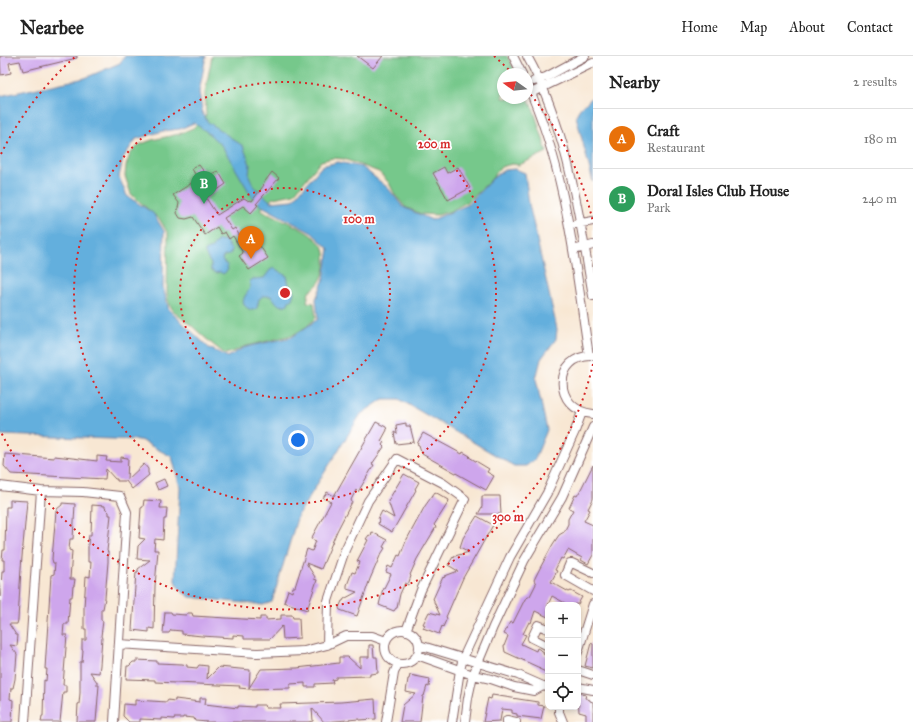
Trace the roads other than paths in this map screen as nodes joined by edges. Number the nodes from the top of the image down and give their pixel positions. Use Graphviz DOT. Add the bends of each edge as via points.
graph roads {
  1 [pos="513,56"];
  2 [pos="527,56"];
  3 [pos="585,56"];
  4 [pos="593,63"];
  5 [pos="519,68"];
  6 [pos="538,79"];
  7 [pos="533,81"];
  8 [pos="542,88"];
  9 [pos="533,92"];
  10 [pos="533,99"];
  11 [pos="593,221"];
  12 [pos="580,223"];
  13 [pos="568,226"];
  14 [pos="589,247"];
  15 [pos="573,250"];
  16 [pos="593,296"];
  17 [pos="591,356"];
  18 [pos="582,412"];
  19 [pos="593,414"];
  20 [pos="593,427"];
  21 [pos="0,486"];
  22 [pos="41,491"];
  23 [pos="593,573"];
  24 [pos="593,591"];
  25 [pos="593,604"];
  26 [pos="591,618"];
  27 [pos="545,628"];
  28 [pos="406,631"];
  29 [pos="581,640"];
  30 [pos="386,641"];
  31 [pos="120,644"];
  32 [pos="545,644"];
  33 [pos="327,645"];
  34 [pos="419,645"];
  35 [pos="417,655"];
  36 [pos="463,658"];
  37 [pos="478,663"];
  38 [pos="398,664"];
  39 [pos="460,670"];
  40 [pos="581,671"];
  41 [pos="593,674"];
  42 [pos="473,675"];
  43 [pos="545,687"];
  44 [pos="545,687"];
  45 [pos="581,688"];
  46 [pos="593,690"];
  47 [pos="559,710"];
  48 [pos="562,721"];
  49 [pos="25,722"];
  50 [pos="114,722"];
  51 [pos="386,722"];
  52 [pos="452,722"];
  53 [pos="465,722"];
  54 [pos="507,722"];
  55 [pos="516,722"];
  1 -- 5 [label="street"];
  2 -- 6 [label="street"];
  3 -- 6 [label="street"];
  4 -- 8 [label="street"];
  6 -- 7 [label="street"];
  6 -- 8 [label="street"];
  8 -- 9 [label="street"];
  8 -- 12 [label="street" via="567,160"];
  10 -- 13 [label="street" via="554,160"];
  11 -- 12 [label="street"];
  12 -- 13 [label="street"];
  12 -- 14 [label="street"];
  13 -- 15 [label="street"];
  14 -- 15 [label="street"];
  14 -- 16 [label="street"];
  15 -- 17 [label="street"];
  17 -- 18 [label="street" via="574,361 563,376 563,391 567,400"];
  18 -- 19 [label="street"];
  18 -- 36 [label="street" via="547,493 510,557"];
  20 -- 37 [label="street" via="562,497 524,561"];
  21 -- 22 [label="street"];
  22 -- 31 [label="street" via="120,496 127,512"];
  22 -- 49 [label="street"];
  23 -- 24 [label="street" via="570,563 565,575"];
  25 -- 26 [label="street"];
  26 -- 29 [label="street"];
  27 -- 32 [label="street" via="538,625 532,638"];
  28 -- 30 [label="street" via="397,631 388,636"];
  28 -- 33 [label="street" via="421,590 465,499 443,483 397,459 368,501 345,550 328,601"];
  28 -- 34 [label="street" via="415,636"];
  30 -- 33 [label="street" via="372,636 346,636"];
  30 -- 38 [label="street" via="388,658"];
  31 -- 33 [label="street" via="257,654 304,651"];
  31 -- 50 [label="street"];
  34 -- 35 [label="street"];
  34 -- 36 [label="street"];
  35 -- 38 [label="street" via="409,663"];
  35 -- 39 [label="street"];
  36 -- 37 [label="street"];
  36 -- 39 [label="street"];
  37 -- 42 [label="street"];
  37 -- 43 [label="street"];
  38 -- 51 [label="street" via="394,673"];
  39 -- 42 [label="street"];
  39 -- 52 [label="street"];
  40 -- 41 [label="street"];
  42 -- 44 [label="street" via="534,691"];
  42 -- 53 [label="street"];
  45 -- 46 [label="street"];
  47 -- 48 [label="street"];
  54 -- 55 [label="street"];
}
